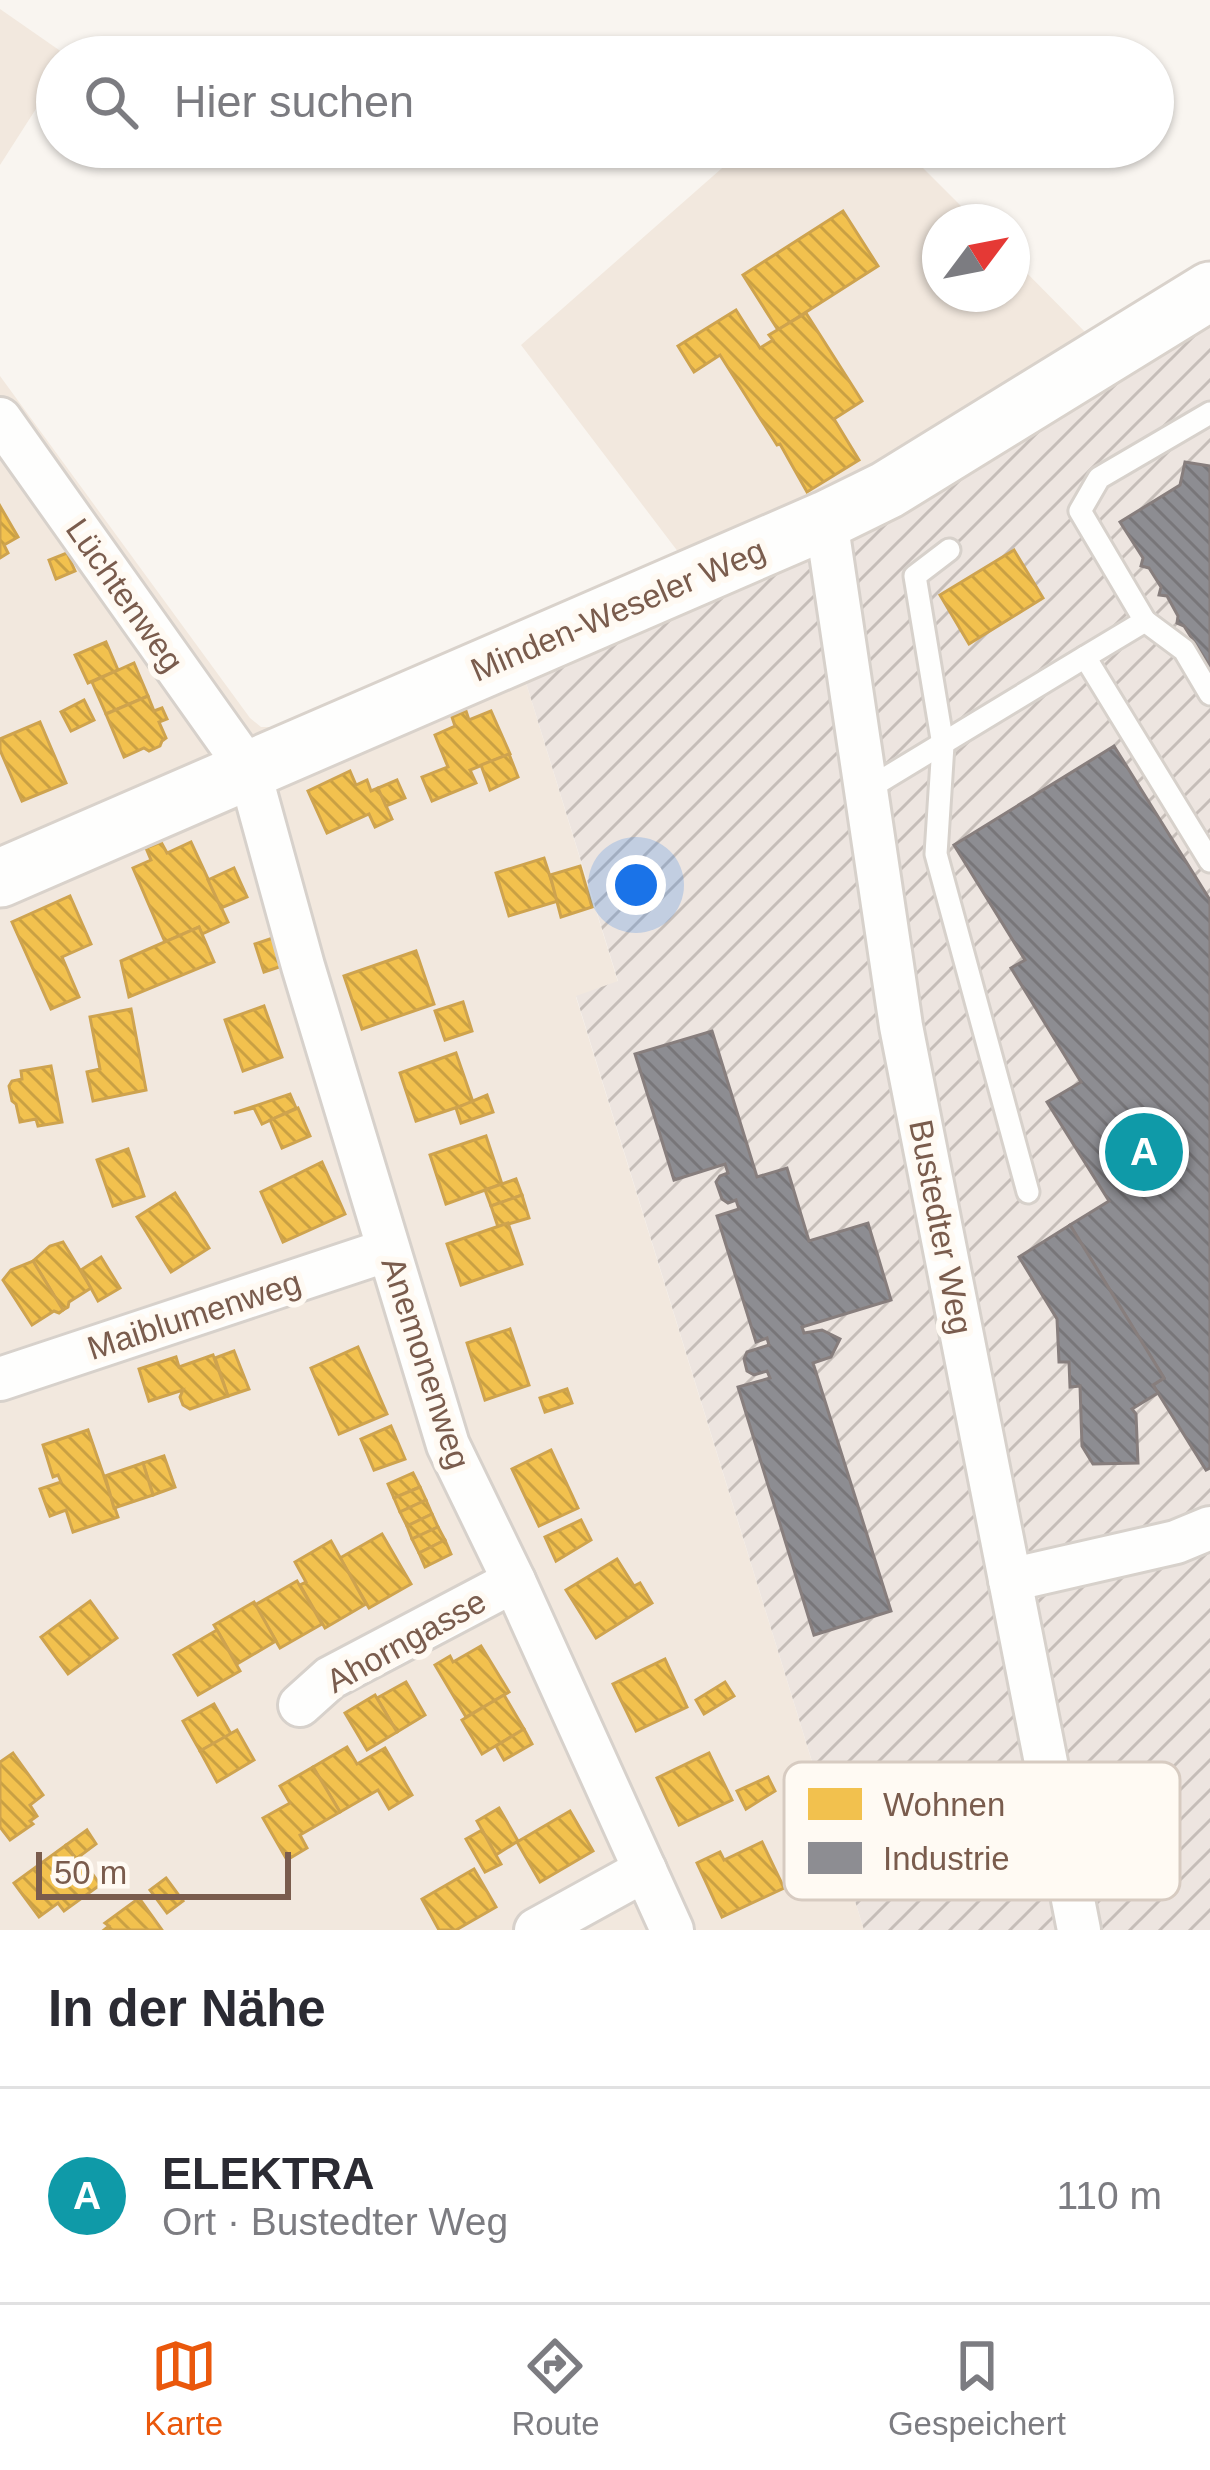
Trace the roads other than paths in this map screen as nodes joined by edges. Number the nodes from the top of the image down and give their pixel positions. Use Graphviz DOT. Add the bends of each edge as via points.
graph roads {
  1 [pos="1210,291"];
  2 [pos="1210,413"];
  3 [pos="0,419"];
  4 [pos="826,520"];
  5 [pos="949,550"];
  6 [pos="1144,621"];
  7 [pos="1085,657"];
  8 [pos="1210,694"];
  9 [pos="943,745"];
  10 [pos="249,770"];
  11 [pos="866,790"];
  12 [pos="1210,861"];
  13 [pos="0,878"];
  14 [pos="1028,1192"];
  15 [pos="388,1250"];
  16 [pos="0,1379"];
  17 [pos="1210,1528"];
  18 [pos="1010,1580"];
  19 [pos="514,1581"];
  20 [pos="300,1705"];
  21 [pos="1045,1762"];
  22 [pos="645,1870"];
  23 [pos="1072,1900"];
  24 [pos="536,1930"];
  25 [pos="672,1930"];
  26 [pos="1078,1930"];
  1 -- 4 [label="street, Minden-Weseler Weg"];
  2 -- 6 [label="lane" via="1099,478 1080,511"];
  3 -- 10 [label="street, Lüchtenweg"];
  4 -- 10 [label="street, Minden-Weseler Weg"];
  4 -- 11 [label="street, Bustedter Weg"];
  5 -- 9 [label="lane" via="915,576"];
  6 -- 7 [label="lane"];
  6 -- 8 [label="lane" via="1184,650"];
  7 -- 9 [label="lane"];
  7 -- 12 [label="lane"];
  9 -- 11 [label="lane"];
  9 -- 14 [label="lane" via="936,854"];
  10 -- 13 [label="street, Minden-Weseler Weg"];
  10 -- 15 [label="street, Anemonenweg"];
  11 -- 18 [label="street, Bustedter Weg" via="901,1026"];
  15 -- 16 [label="street, Maiblumenweg"];
  15 -- 19 [label="street, Anemonenweg" via="448,1445"];
  17 -- 18 [label="street"];
  18 -- 21 [label="street, Bustedter Weg"];
  19 -- 20 [label="street, Ahorngasse" via="330,1678"];
  19 -- 22 [label="street, Anemonenweg"];
  22 -- 24 [label="street"];
  22 -- 25 [label="street, Anemonenweg"];
  23 -- 26 [label="street, Bustedter Weg"];
}
